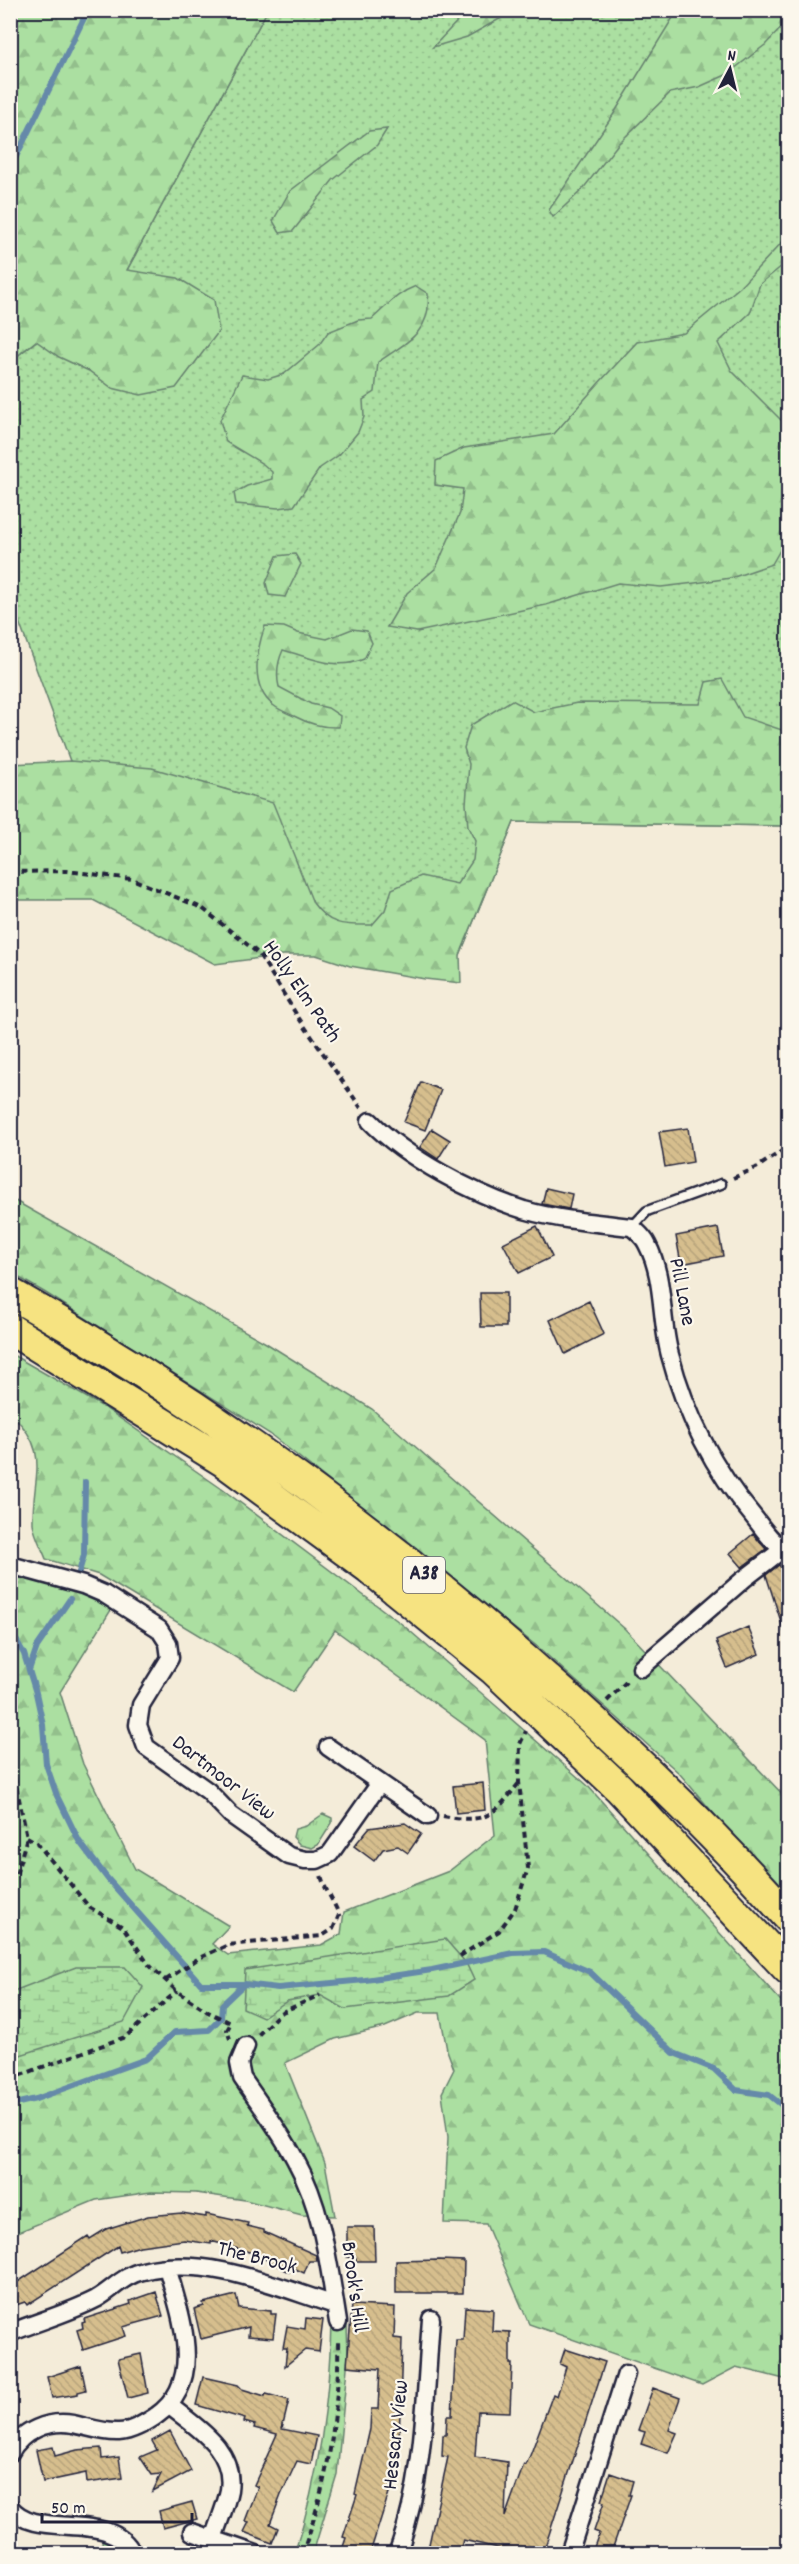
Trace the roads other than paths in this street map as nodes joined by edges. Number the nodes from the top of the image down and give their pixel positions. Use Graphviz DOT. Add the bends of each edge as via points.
graph roads {
  1 [pos="370,1121"];
  2 [pos="721,1184"];
  3 [pos="632,1227"];
  4 [pos="10,1293"];
  5 [pos="10,1329"];
  6 [pos="786,1550"];
  7 [pos="10,1565"];
  8 [pos="641,1668"];
  9 [pos="328,1747"];
  10 [pos="380,1783"];
  11 [pos="428,1816"];
  12 [pos="789,1917"];
  13 [pos="789,1968"];
  14 [pos="246,2046"];
  15 [pos="167,2267"];
  16 [pos="335,2305"];
  17 [pos="430,2319"];
  18 [pos="338,2322"];
  19 [pos="10,2333"];
  20 [pos="626,2374"];
  21 [pos="170,2406"];
  22 [pos="10,2453"];
  23 [pos="12,2513"];
  24 [pos="192,2532"];
  25 [pos="213,2539"];
  26 [pos="133,2553"];
  27 [pos="256,2553"];
  28 [pos="397,2553"];
  29 [pos="569,2553"];
  1 -- 3 [label="street" via="403,1150 472,1188 523,1210"];
  2 -- 3 [label="lane" via="647,1211"];
  3 -- 6 [label="street, Pill Lane" via="647,1242 656,1267 669,1352 682,1395 713,1460 732,1489 769,1536"];
  4 -- 12 [label="highway, A38" via="75,1329 244,1439 377,1536 513,1648 637,1760"];
  5 -- 13 [label="highway, A38" via="223,1461 369,1568 493,1669 619,1788"];
  6 -- 8 [label="street" via="744,1579"];
  7 -- 10 [label="street, Dartmoor View" via="104,1594 159,1629 168,1643 170,1658 141,1705 138,1725 146,1747 289,1856 317,1860 330,1854"];
  9 -- 10 [label="street"];
  10 -- 11 [label="street"];
  14 -- 16 [label="street, Brook's Hill" via="239,2063 242,2078 296,2159 316,2210"];
  15 -- 16 [label="street, The Brook" via="230,2273"];
  15 -- 19 [label="street, The Brook" via="141,2271 94,2299"];
  15 -- 21 [label="street" via="186,2338 186,2366"];
  16 -- 18 [label="street, Brook's Hill"];
  17 -- 28 [label="street, Hessary View" via="414,2496"];
  20 -- 29 [label="street"];
  21 -- 22 [label="street" via="142,2426 120,2432 48,2424 28,2433"];
  21 -- 25 [label="street" via="214,2441 229,2468 229,2490"];
  23 -- 26 [label="street" via="30,2520 100,2529 117,2536"];
  24 -- 25 [label="street"];
  25 -- 27 [label="street"];
}
